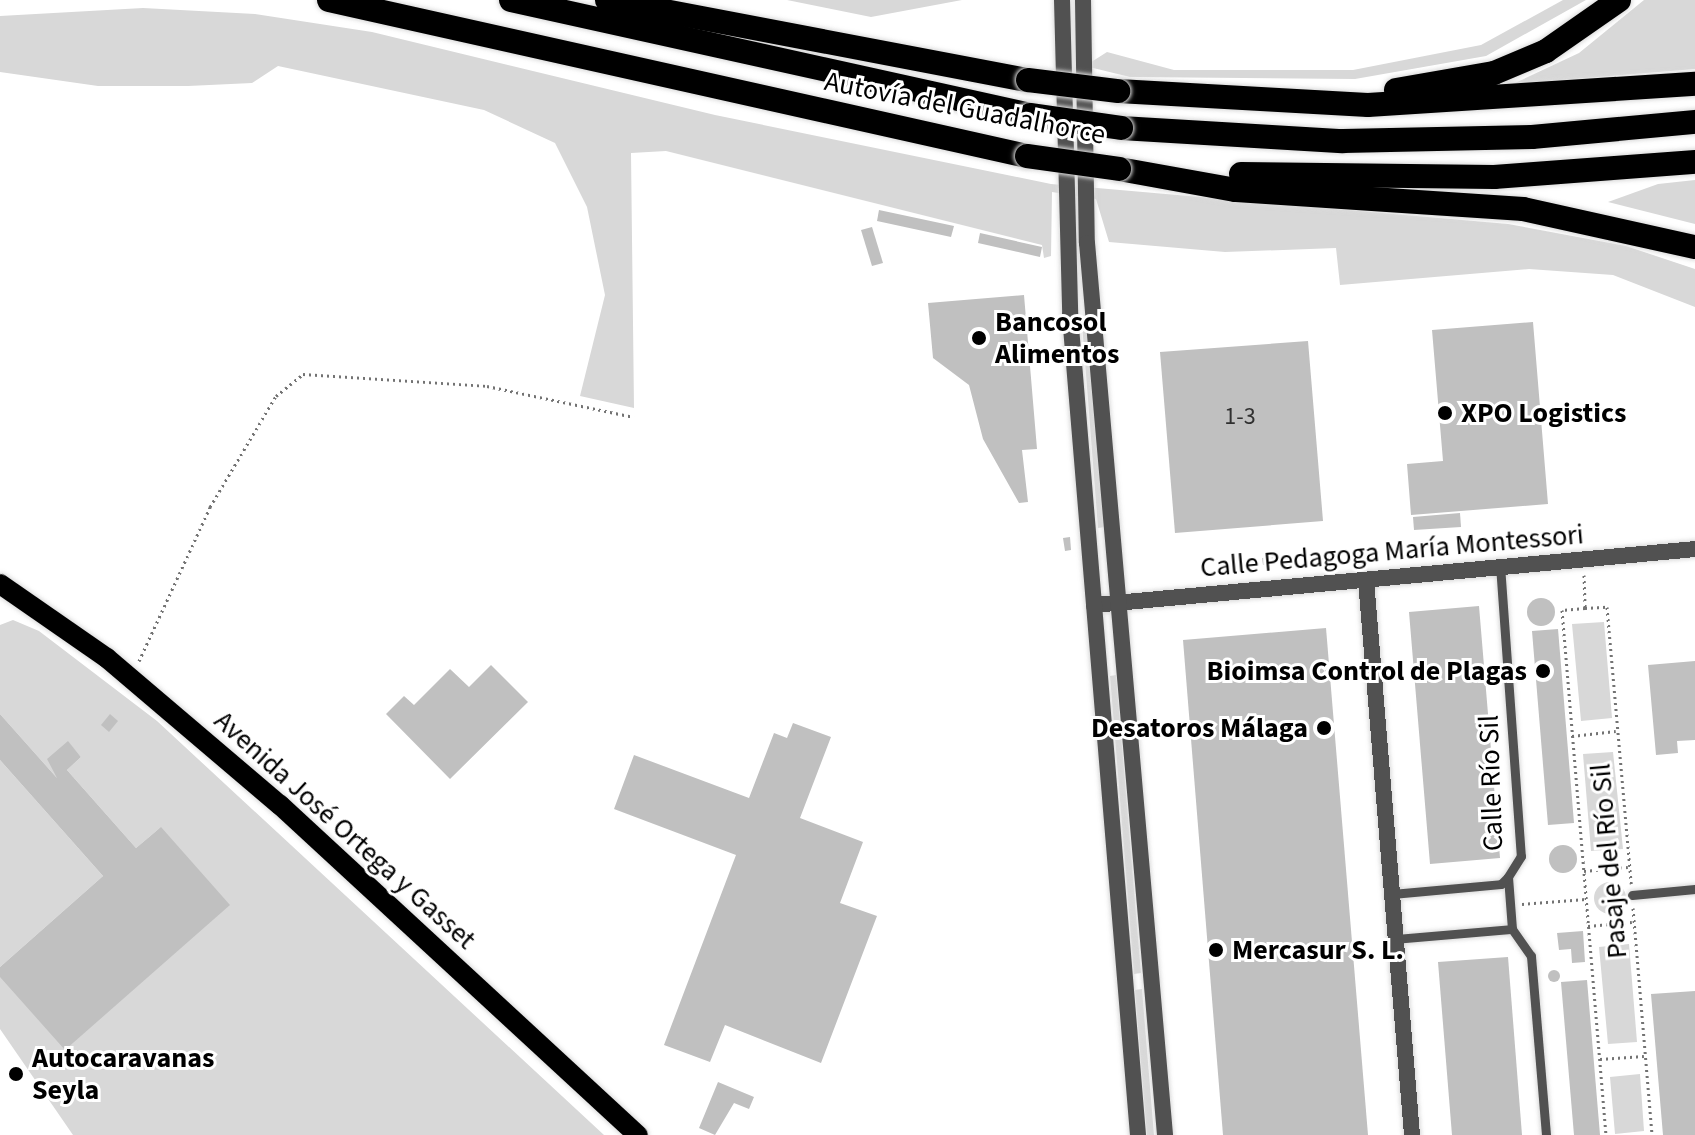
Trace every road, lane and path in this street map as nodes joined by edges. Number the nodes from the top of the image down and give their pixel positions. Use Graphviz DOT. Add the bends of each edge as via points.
graph roads {
  1 [pos="329,0"];
  2 [pos="511,0"];
  3 [pos="607,0"];
  4 [pos="1062,0"];
  5 [pos="1083,0"];
  6 [pos="1619,0"];
  7 [pos="1695,84"];
  8 [pos="1246,100"];
  9 [pos="1695,122"];
  10 [pos="1074,133"];
  11 [pos="1695,162"];
  12 [pos="1119,169"];
  13 [pos="1695,247"];
  14 [pos="634,417"];
  15 [pos="1695,549"];
  16 [pos="1584,559"];
  17 [pos="1500,565"];
  18 [pos="1366,580"];
  19 [pos="2,589"];
  20 [pos="1121,601"];
  21 [pos="1094,605"];
  22 [pos="1585,608"];
  23 [pos="131,678"];
  24 [pos="1618,731"];
  25 [pos="1572,736"];
  26 [pos="1629,867"];
  27 [pos="1584,871"];
  28 [pos="1508,877"];
  29 [pos="1695,889"];
  30 [pos="1392,894"];
  31 [pos="1632,895"];
  32 [pos="1586,899"];
  33 [pos="1510,905"];
  34 [pos="1634,922"];
  35 [pos="1588,926"];
  36 [pos="1512,929"];
  37 [pos="1395,939"];
  38 [pos="1645,1055"];
  39 [pos="1600,1059"];
  40 [pos="638,1135"];
  41 [pos="1138,1135"];
  42 [pos="1165,1135"];
  43 [pos="1412,1135"];
  44 [pos="1546,1135"];
  45 [pos="1606,1135"];
  46 [pos="1652,1135"];
  1 -- 12 [label="highway, Autovía del Guadalhorce, bridge" via="1027,156"];
  2 -- 9 [label="highway, Autovía del Guadalhorce, bridge" via="1030,115 1121,128 1343,141 1532,137"];
  3 -- 8 [label="highway, bridge" via="1028,80"];
  4 -- 10 [label="street"];
  5 -- 10 [label="street"];
  6 -- 8 [label="highway" via="1546,51 1494,73 1420,89"];
  7 -- 8 [label="highway" via="1479,103"];
  10 -- 20 [label="street"];
  10 -- 21 [label="street" via="1070,315"];
  11 -- 12 [label="highway, Autovía del Guadalhorce" via="1494,177"];
  12 -- 13 [label="highway" via="1236,190 1523,209"];
  14 -- 23 [label="path" via="487,386 303,374 276,396 210,507"];
  15 -- 16 [label="street, Calle Pedagoga María Montessori"];
  16 -- 17 [label="street, Calle Pedagoga María Montessori"];
  16 -- 22 [label="path"];
  17 -- 18 [label="street, Calle Pedagoga María Montessori"];
  17 -- 28 [label="lane, Calle Río Sil" via="1521,856"];
  18 -- 20 [label="street, Calle Pedagoga María Montessori"];
  18 -- 30 [label="street"];
  19 -- 23 [label="main road, Avenida José Ortega y Gasset"];
  20 -- 21 [label="street, Calle Pedagoga María Montessori"];
  20 -- 42 [label="street"];
  21 -- 41 [label="street"];
  22 -- 24 [label="path, Pasaje del Río Sil" via="1607,607"];
  22 -- 25 [label="path, Pasaje del Río Sil" via="1562,610"];
  23 -- 40 [label="main road, Avenida José Ortega y Gasset"];
  24 -- 25 [label="path"];
  24 -- 26 [label="path, Pasaje del Río Sil"];
  25 -- 27 [label="path, Pasaje del Río Sil"];
  26 -- 27 [label="path"];
  26 -- 31 [label="path, Pasaje del Río Sil"];
  27 -- 32 [label="path, Pasaje del Río Sil"];
  28 -- 30 [label="lane" via="1501,884"];
  28 -- 33 [label="lane, Calle Río Sil"];
  29 -- 31 [label="lane"];
  30 -- 37 [label="street"];
  31 -- 34 [label="path, Pasaje del Río Sil"];
  32 -- 33 [label="path"];
  32 -- 35 [label="path, Pasaje del Río Sil"];
  33 -- 36 [label="lane, Calle Río Sil"];
  34 -- 35 [label="path"];
  34 -- 38 [label="path, Pasaje del Río Sil"];
  35 -- 39 [label="path, Pasaje del Río Sil"];
  36 -- 37 [label="lane"];
  36 -- 44 [label="lane, Calle Río Sil" via="1531,956"];
  37 -- 43 [label="street"];
  38 -- 39 [label="path"];
  38 -- 46 [label="path, Pasaje del Río Sil"];
  39 -- 45 [label="path, Pasaje del Río Sil"];
}
